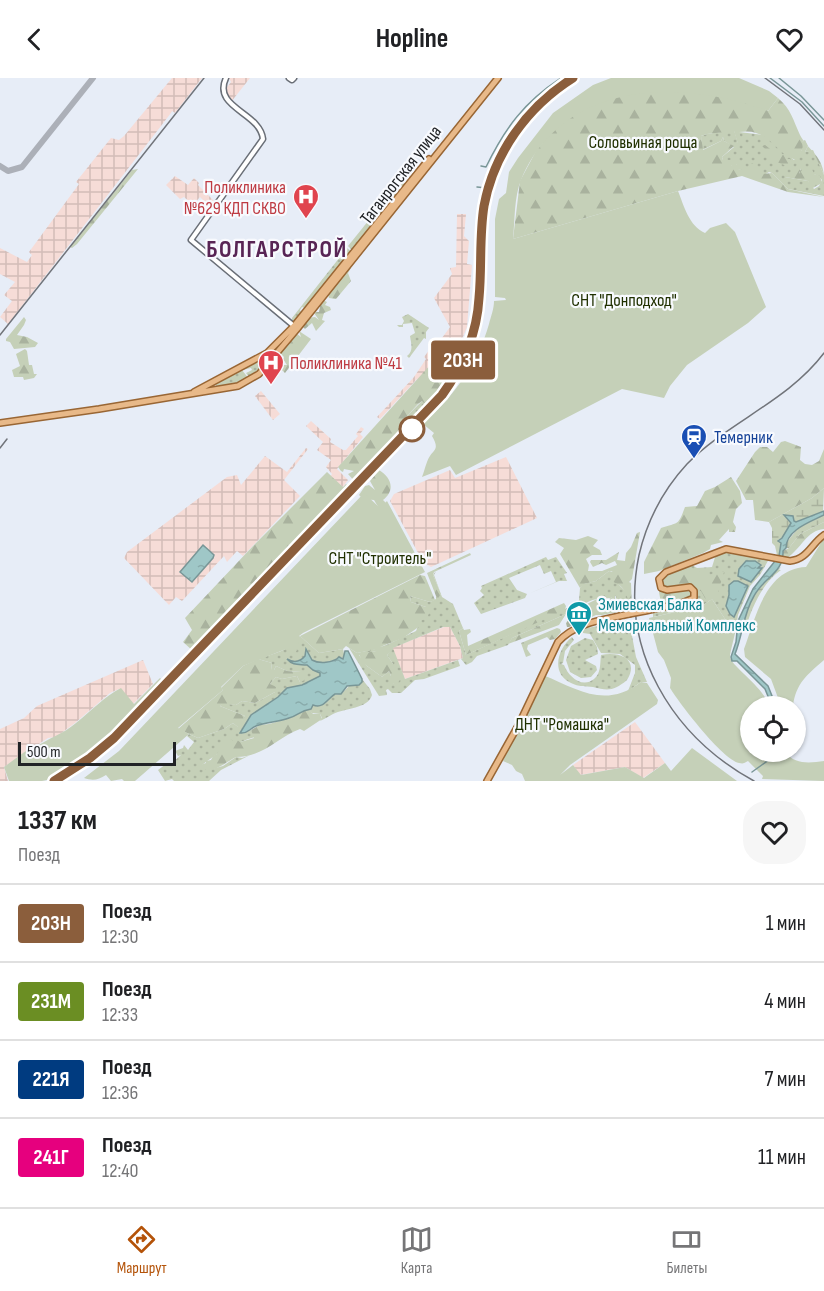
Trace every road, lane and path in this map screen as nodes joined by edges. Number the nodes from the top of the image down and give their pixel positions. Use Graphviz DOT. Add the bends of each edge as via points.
graph roads {
  1 [pos="226,78"];
  2 [pos="496,78"];
  3 [pos="295,328"];
  4 [pos="273,353"];
  5 [pos="263,356"];
  6 [pos="269,363"];
  7 [pos="216,381"];
  8 [pos="208,388"];
  9 [pos="220,390"];
  10 [pos="0,423"];
  11 [pos="824,535"];
  12 [pos="487,781"];
  1 -- 3 [label="street" via="223,89 227,99 260,126 263,139 192,242"];
  2 -- 3 [label="main road, Таганрогская улица"];
  3 -- 4 [label="main road, Таганрогская улица"];
  4 -- 5 [label="main road, Таганрогская улица"];
  4 -- 6 [label="main road, Таганрогская улица"];
  5 -- 6 [label="main road" via="269,357"];
  5 -- 7 [label="main road, Таганрогская улица"];
  6 -- 9 [label="main road, Таганрогская улица" via="245,383"];
  7 -- 8 [label="main road, Таганрогская улица"];
  7 -- 9 [label="main road"];
  8 -- 9 [label="main road, Таганрогская улица"];
  8 -- 10 [label="main road, Таганрогская улица"];
  11 -- 12 [label="main road, bridge" via="804,557 790,561 726,549 666,572 659,579 661,588 690,587 694,598 580,626 566,634 558,642"];
}
